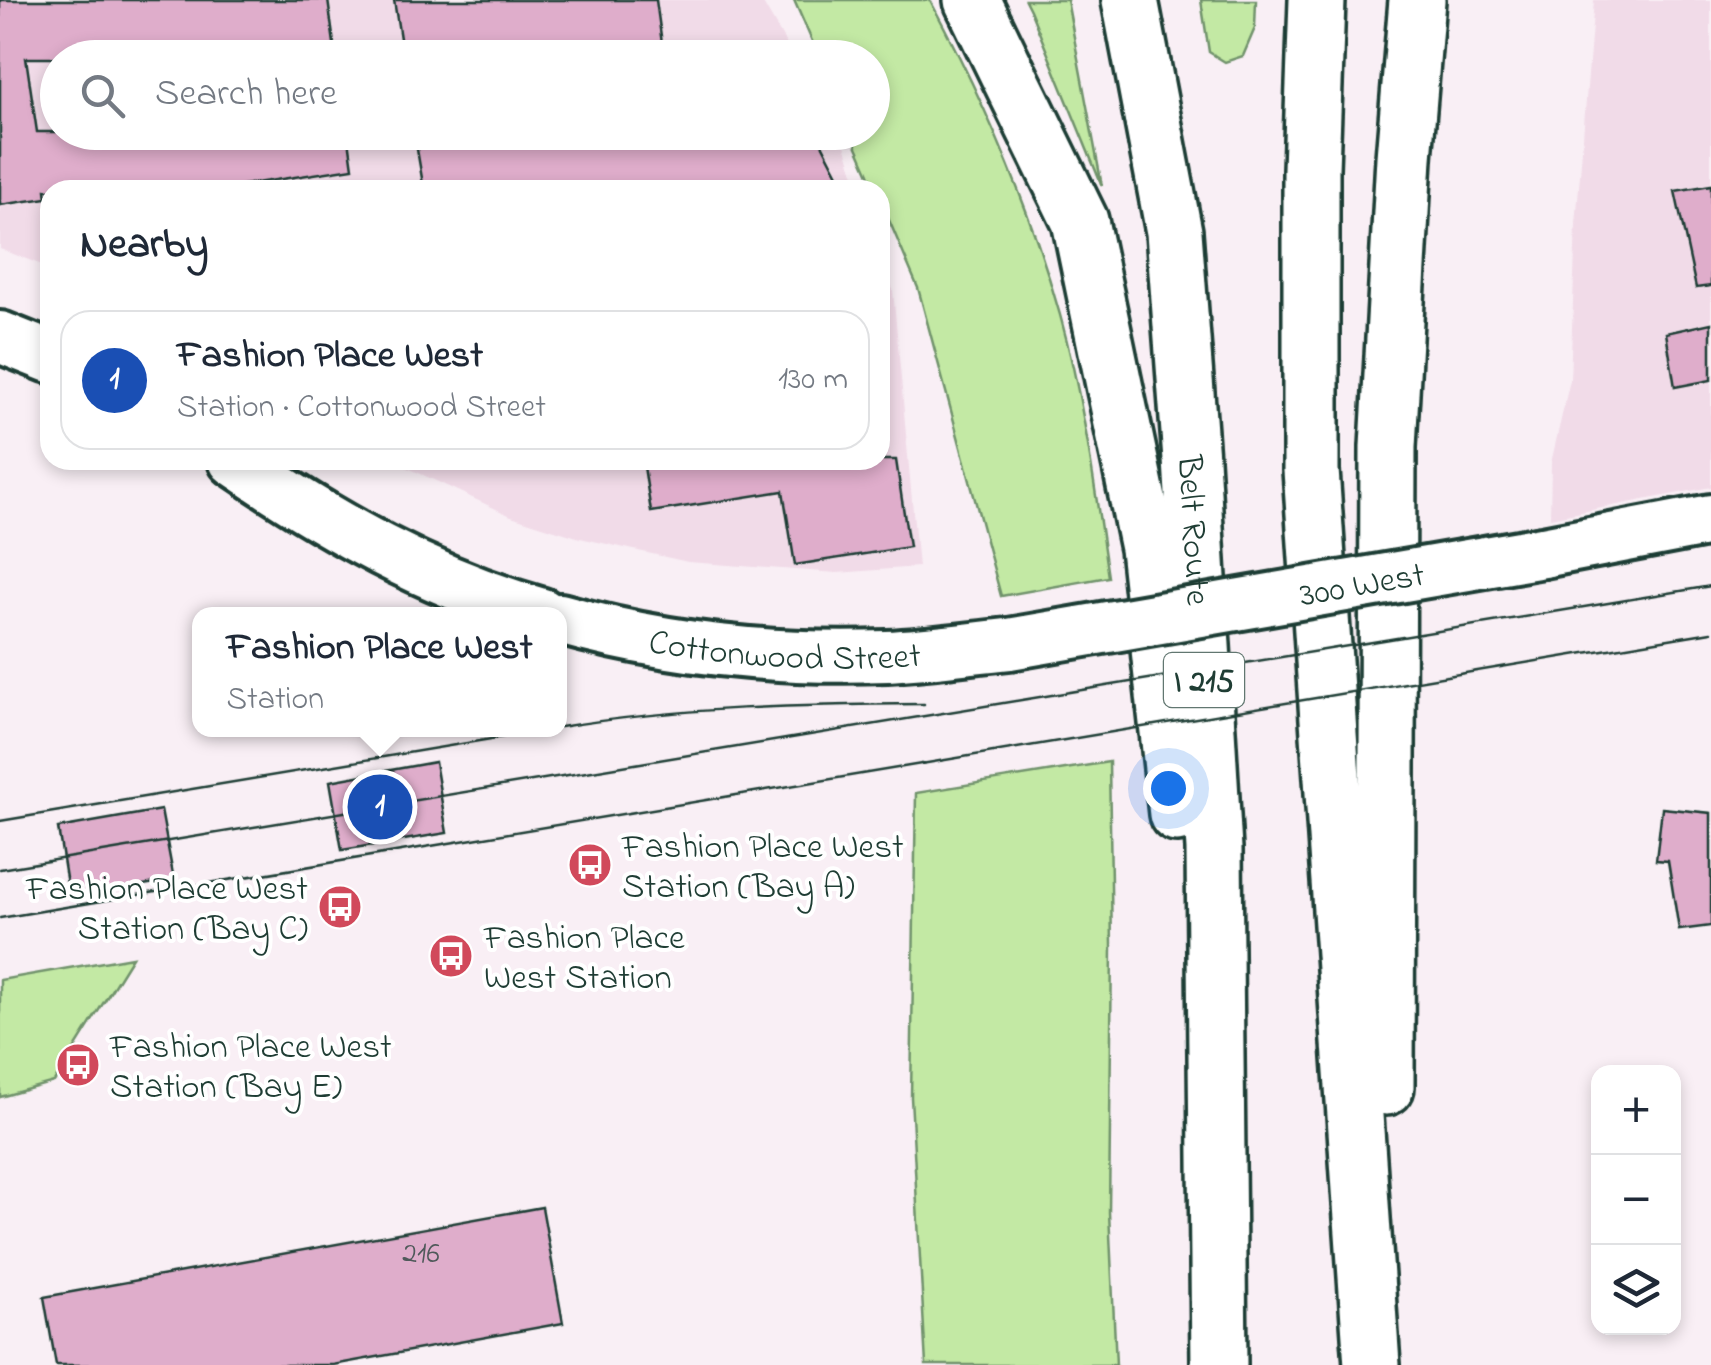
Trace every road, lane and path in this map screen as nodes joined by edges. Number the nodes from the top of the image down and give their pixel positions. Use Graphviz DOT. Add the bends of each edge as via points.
graph roads {
  1 [pos="972,0"];
  2 [pos="1130,0"];
  3 [pos="1317,0"];
  4 [pos="1418,0"];
  5 [pos="0,336"];
  6 [pos="40,353"];
  7 [pos="250,470"];
  8 [pos="1711,520"];
  9 [pos="517,607"];
  10 [pos="567,622"];
  11 [pos="1010,644"];
  12 [pos="1218,1206"];
  13 [pos="1219,1365"];
  14 [pos="1372,1365"];
  15 [pos="1386,1365"];
  1 -- 12 [label="highway" via="1080,221 1148,548"];
  2 -- 12 [label="highway, Belt Route / I 215" via="1174,232 1190,440 1214,850"];
  3 -- 14 [label="highway" via="1312,470"];
  4 -- 15 [label="highway" via="1388,447"];
  5 -- 6 [label="street"];
  7 -- 9 [label="street" via="389,555"];
  8 -- 11 [label="street, 300 West, bridge"];
  10 -- 11 [label="street, Cottonwood Street" via="726,651 807,656"];
  12 -- 13 [label="highway, Belt Route / I 215"];
}
